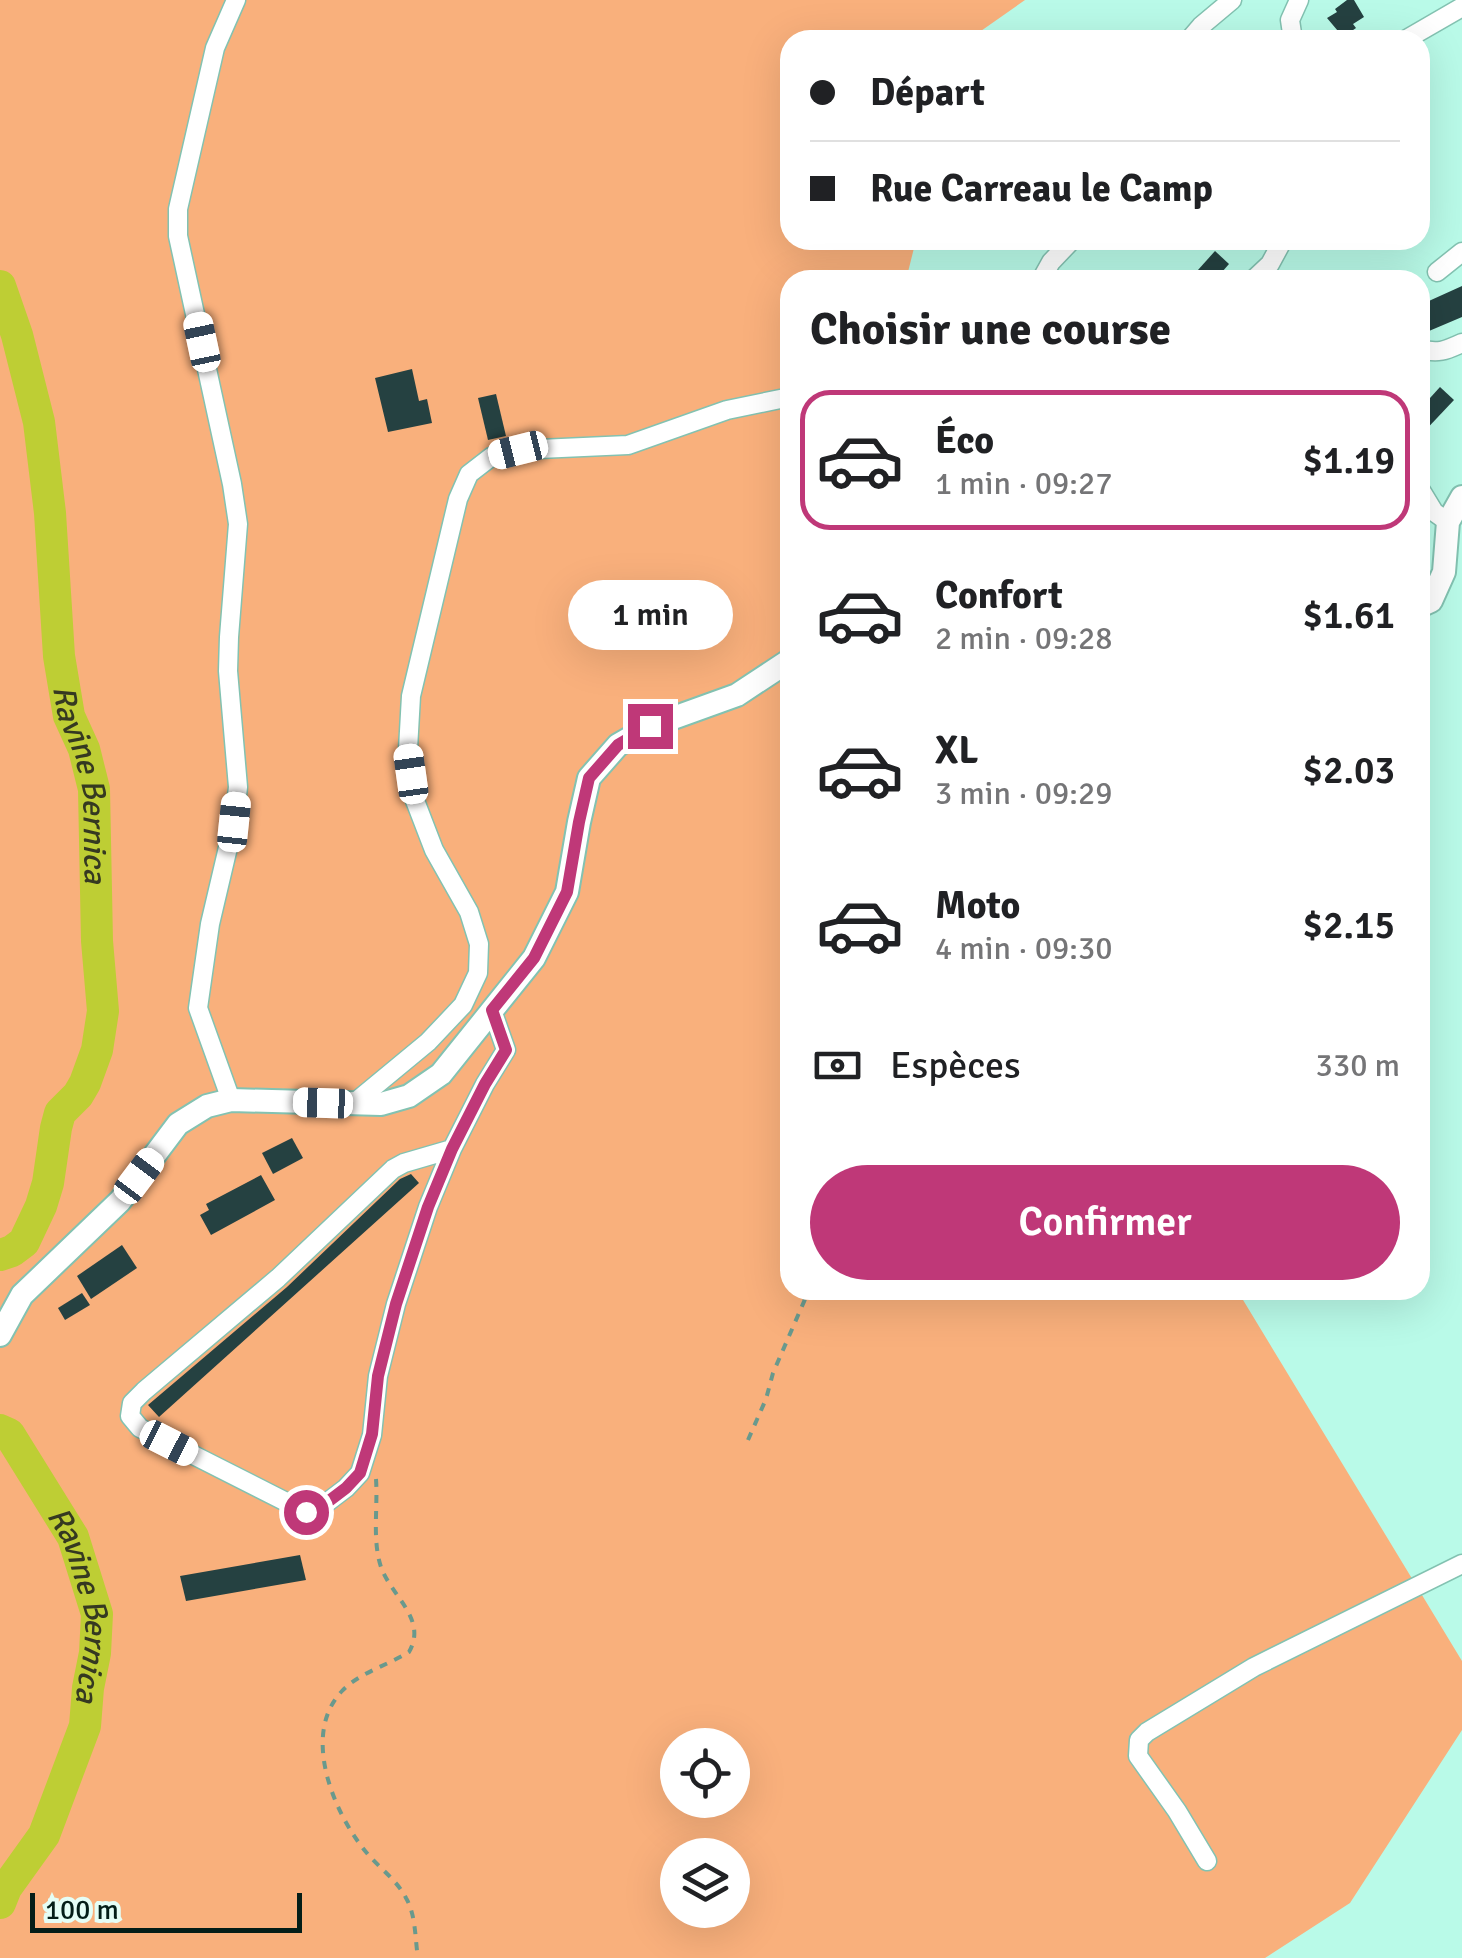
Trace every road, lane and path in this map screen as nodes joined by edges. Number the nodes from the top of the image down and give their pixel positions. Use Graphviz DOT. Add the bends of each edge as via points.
graph roads {
  1 [pos="236,0"];
  2 [pos="1232,0"];
  3 [pos="1299,0"];
  4 [pos="1462,7"];
  5 [pos="1198,30"];
  6 [pos="1292,30"];
  7 [pos="1422,30"];
  8 [pos="1062,250"];
  9 [pos="1462,252"];
  10 [pos="1047,270"];
  11 [pos="1437,272"];
  12 [pos="1462,343"];
  13 [pos="1430,352"];
  14 [pos="780,399"];
  15 [pos="1462,496"];
  16 [pos="1430,505"];
  17 [pos="1448,522"];
  18 [pos="1430,601"];
  19 [pos="780,671"];
  20 [pos="492,1010"];
  21 [pos="231,1100"];
  22 [pos="354,1104"];
  23 [pos="452,1149"];
  24 [pos="805,1300"];
  25 [pos="4,1328"];
  26 [pos="748,1440"];
  27 [pos="368,1452"];
  28 [pos="1462,1564"];
  29 [pos="1207,1860"];
  30 [pos="418,1958"];
  1 -- 21 [label="street" via="215,48 178,209 178,236 238,524 228,671 238,787 198,1008"];
  2 -- 5 [label="street"];
  3 -- 6 [label="street"];
  4 -- 7 [label="street"];
  8 -- 10 [label="street"];
  9 -- 11 [label="street"];
  12 -- 13 [label="street"];
  14 -- 22 [label="street" via="628,445 491,456 469,474 411,696 408,749 414,798 479,944 478,972 463,1004 428,1042"];
  15 -- 17 [label="main road"];
  16 -- 17 [label="street"];
  17 -- 18 [label="main road" via="1444,572"];
  19 -- 20 [label="main road" via="736,695 650,726 618,745 589,778 567,892 534,958"];
  20 -- 22 [label="main road" via="441,1074 408,1096"];
  20 -- 23 [label="street" via="506,1050"];
  21 -- 22 [label="main road"];
  21 -- 25 [label="main road" via="178,1124 120,1202 22,1295"];
  23 -- 27 [label="street" via="396,1304"];
  23 -- 27 [label="street" via="393,1169 132,1403 130,1416 140,1428 306,1512 346,1488"];
  24 -- 26 [label="path"];
  27 -- 30 [label="path" via="375,1468 382,1568 406,1604 415,1642 343,1690 323,1724 322,1747 347,1824 406,1898"];
  28 -- 29 [label="street" via="1254,1667 1139,1740 1138,1756"];
}
